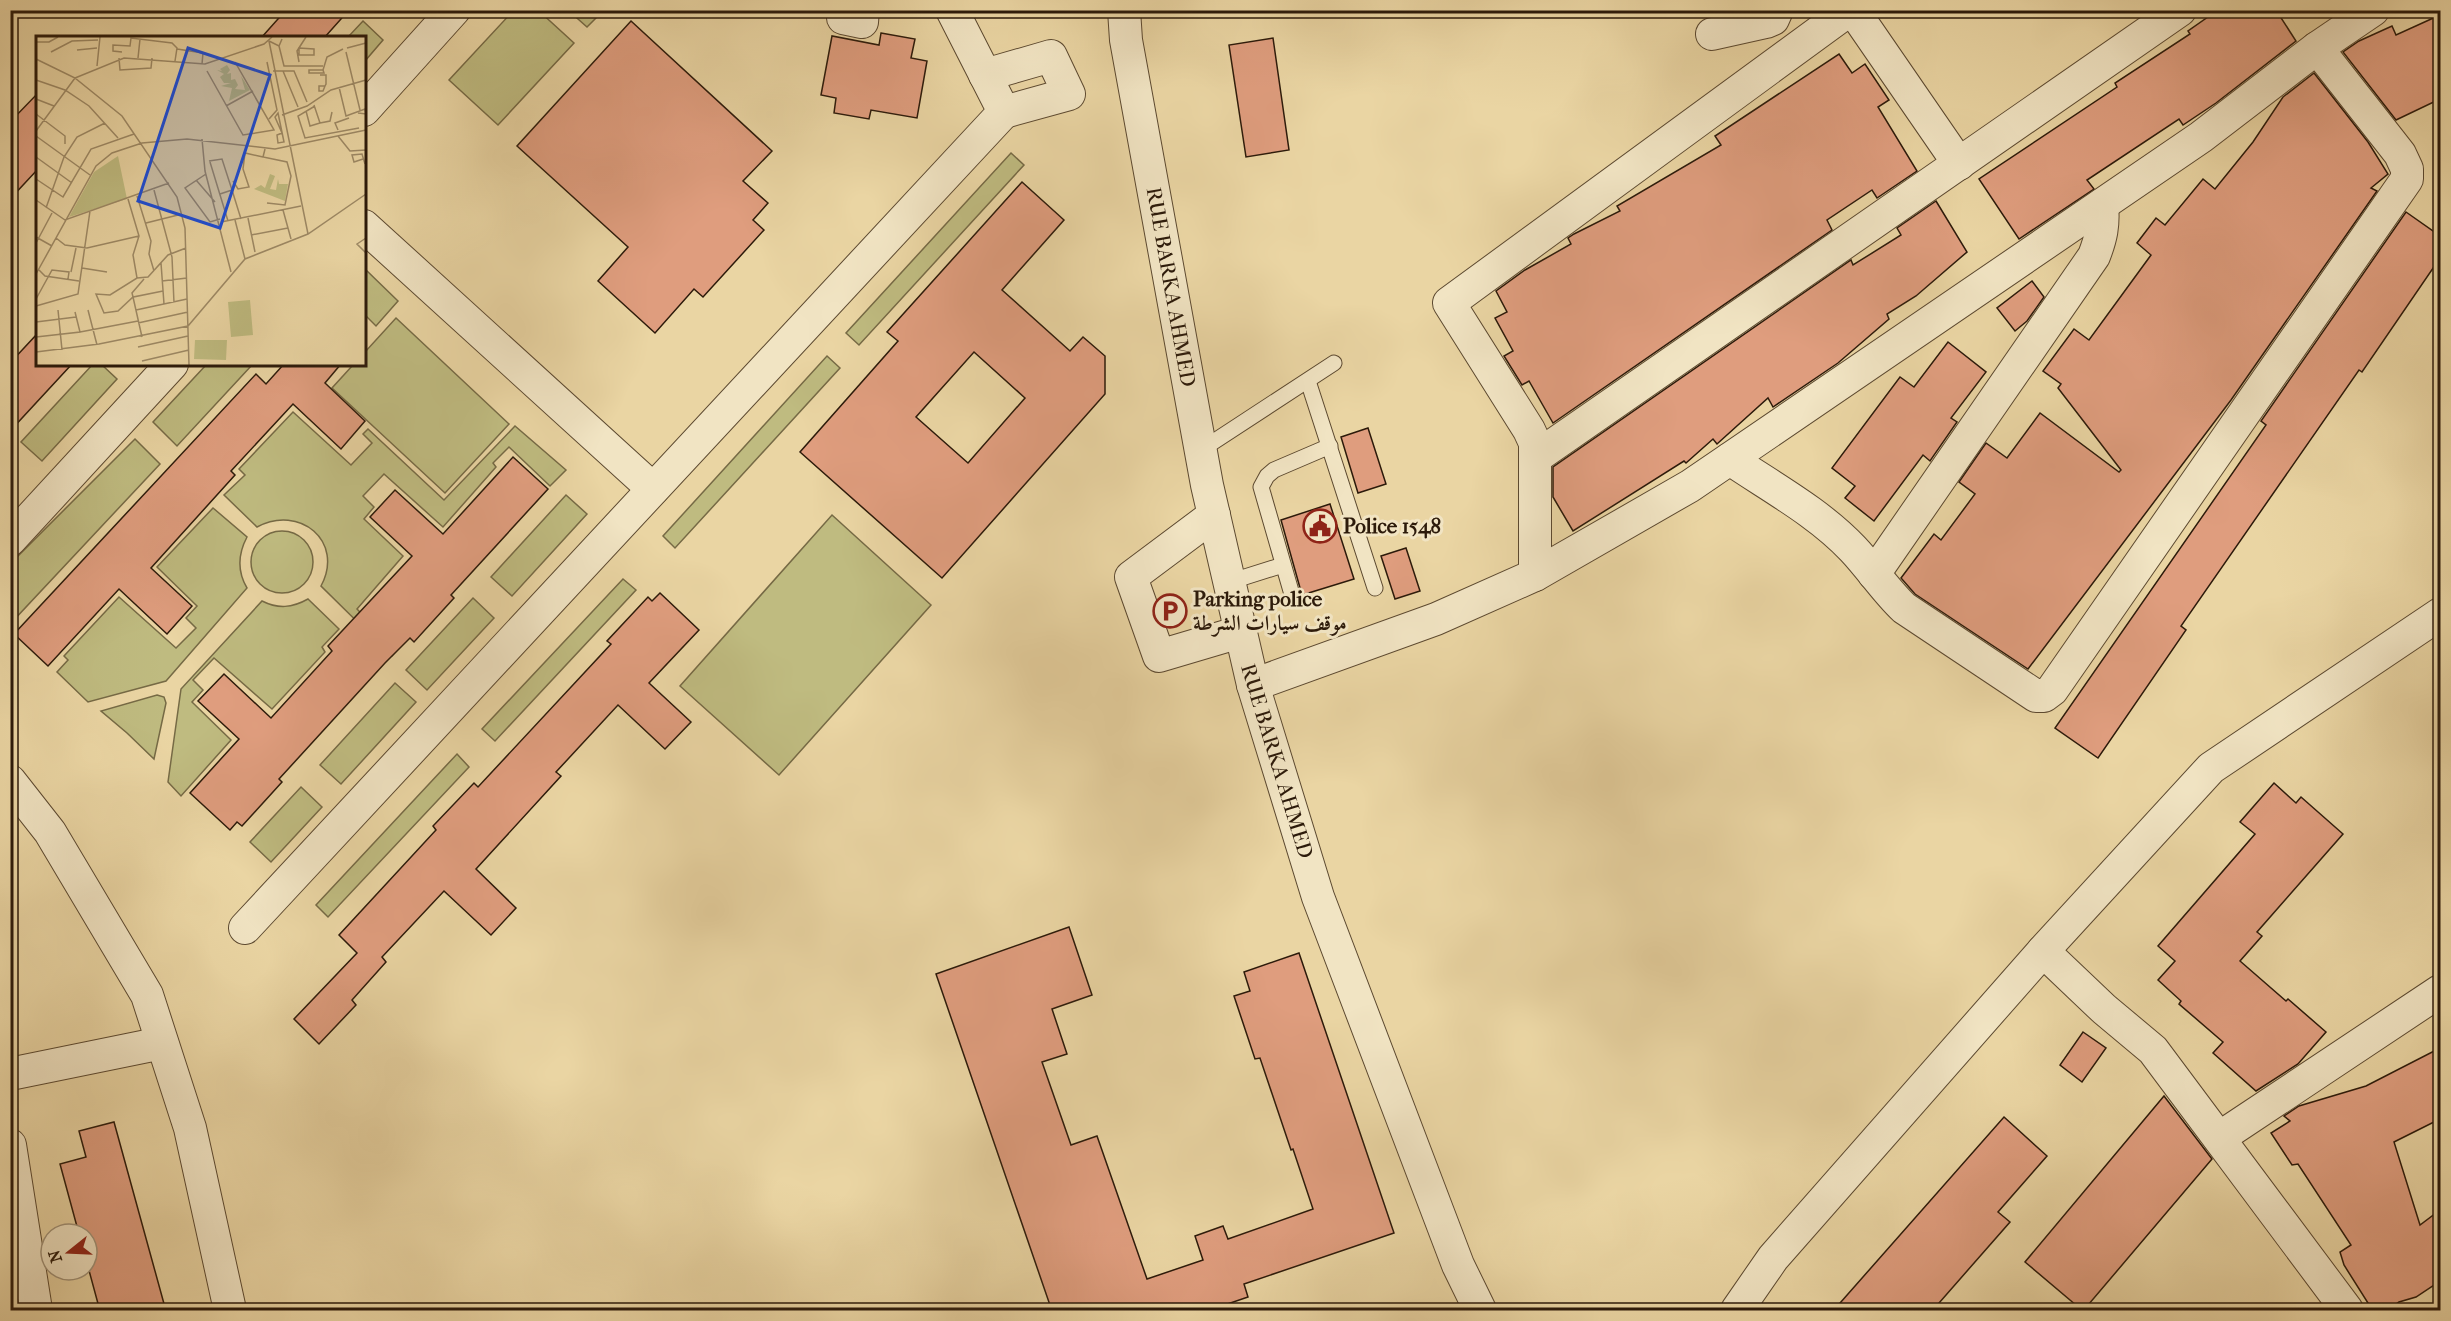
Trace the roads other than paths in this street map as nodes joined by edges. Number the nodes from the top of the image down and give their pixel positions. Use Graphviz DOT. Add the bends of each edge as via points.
graph roads {
  1 [pos="453,10"];
  2 [pos="844,10"];
  3 [pos="863,10"];
  4 [pos="952,10"];
  5 [pos="1124,10"];
  6 [pos="1777,10"];
  7 [pos="1851,10"];
  8 [pos="2180,10"];
  9 [pos="2366,12"];
  10 [pos="1712,34"];
  11 [pos="2317,48"];
  12 [pos="985,75"];
  13 [pos="366,108"];
  14 [pos="1004,112"];
  15 [pos="1959,164"];
  16 [pos="2102,205"];
  17 [pos="366,228"];
  18 [pos="1334,363"];
  19 [pos="170,366"];
  20 [pos="1308,381"];
  21 [pos="1330,446"];
  22 [pos="1201,450"];
  23 [pos="1536,457"];
  24 [pos="1730,459"];
  25 [pos="653,489"];
  26 [pos="1214,515"];
  27 [pos="10,540"];
  28 [pos="1282,564"];
  29 [pos="1535,574"];
  30 [pos="1874,574"];
  31 [pos="1229,582"];
  32 [pos="1375,588"];
  33 [pos="1293,598"];
  34 [pos="2438,620"];
  35 [pos="1240,632"];
  36 [pos="1252,685"];
  37 [pos="10,781"];
  38 [pos="245,928"];
  39 [pos="2043,951"];
  40 [pos="2440,991"];
  41 [pos="162,1043"];
  42 [pos="10,1074"];
  43 [pos="2219,1138"];
  44 [pos="10,1145"];
  45 [pos="36,1311"];
  46 [pos="231,1311"];
  47 [pos="1480,1311"];
  48 [pos="1737,1311"];
  49 [pos="2347,1311"];
  1 -- 13 [label="street"];
  2 -- 3 [label="street" via="843,18 862,22"];
  4 -- 12 [label="street"];
  5 -- 22 [label="street, RUE BARKA AHMED" via="1126,40"];
  6 -- 10 [label="street" via="1773,19 1766,22"];
  7 -- 15 [label="street"];
  7 -- 23 [label="street" via="1449,303 1529,430"];
  8 -- 15 [label="street"];
  9 -- 11 [label="street"];
  11 -- 16 [label="street" via="2201,137"];
  11 -- 30 [label="street" via="2400,154 2408,179 2052,690 2036,696 1904,608"];
  12 -- 14 [label="street"];
  12 -- 14 [label="street" via="1051,56 1069,94"];
  14 -- 25 [label="street"];
  15 -- 23 [label="street"];
  16 -- 24 [label="street"];
  16 -- 30 [label="street" via="2102,237 2094,256"];
  17 -- 25 [label="street"];
  18 -- 20 [label="lane"];
  19 -- 27 [label="street"];
  20 -- 21 [label="lane"];
  20 -- 22 [label="lane"];
  21 -- 28 [label="lane" via="1274,470 1261,487"];
  21 -- 32 [label="lane"];
  22 -- 26 [label="street, RUE BARKA AHMED"];
  23 -- 29 [label="street"];
  24 -- 29 [label="street"];
  24 -- 30 [label="street" via="1820,520"];
  25 -- 38 [label="street"];
  26 -- 31 [label="street, RUE BARKA AHMED"];
  26 -- 35 [label="street" via="1131,577 1159,656"];
  28 -- 31 [label="lane"];
  28 -- 33 [label="lane"];
  29 -- 36 [label="street" via="1436,620"];
  31 -- 35 [label="street, RUE BARKA AHMED"];
  34 -- 39 [label="street" via="2211,768"];
  35 -- 36 [label="street, RUE BARKA AHMED"];
  36 -- 47 [label="street, RUE BARKA AHMED" via="1318,897 1458,1265"];
  37 -- 41 [label="street" via="50,832 147,995"];
  39 -- 43 [label="street" via="2153,1050"];
  39 -- 48 [label="street" via="1773,1258"];
  40 -- 43 [label="street"];
  41 -- 42 [label="street"];
  41 -- 46 [label="street" via="190,1128"];
  43 -- 49 [label="street"];
  44 -- 45 [label="street"];
}
